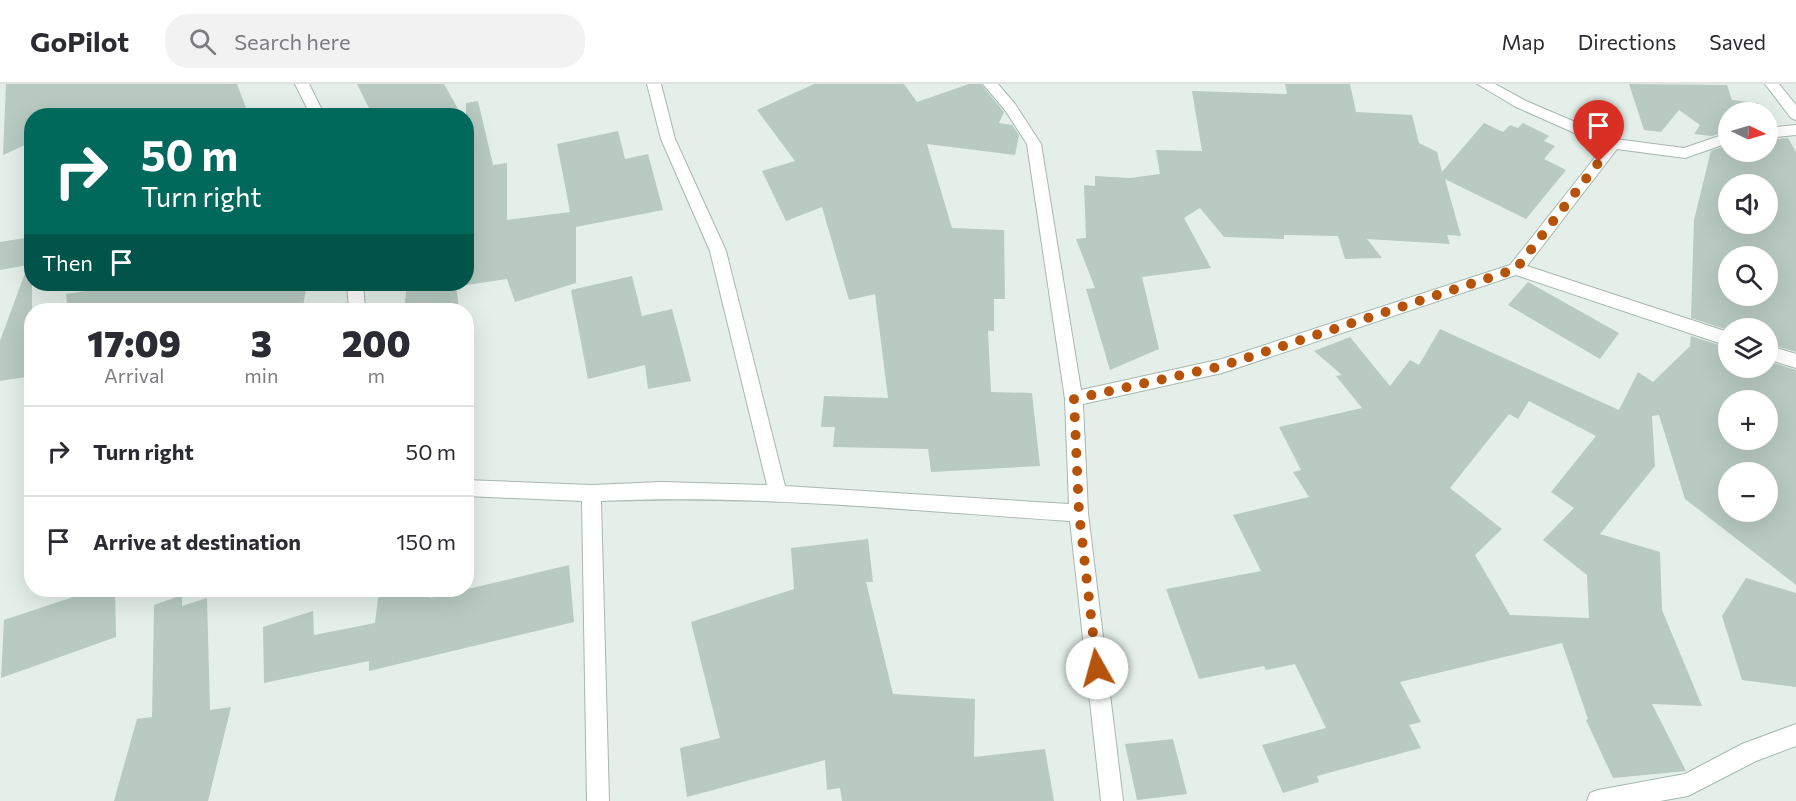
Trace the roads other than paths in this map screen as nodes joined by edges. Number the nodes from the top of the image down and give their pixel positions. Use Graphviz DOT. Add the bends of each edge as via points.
graph roads {
  1 [pos="302,84"];
  2 [pos="654,84"];
  3 [pos="990,84"];
  4 [pos="1484,84"];
  5 [pos="1772,84"];
  6 [pos="314,108"];
  7 [pos="1796,115"];
  8 [pos="1796,130"];
  9 [pos="1778,132"];
  10 [pos="1718,141"];
  11 [pos="1613,144"];
  12 [pos="1516,269"];
  13 [pos="1718,336"];
  14 [pos="1778,355"];
  15 [pos="1796,361"];
  16 [pos="1074,399"];
  17 [pos="474,488"];
  18 [pos="591,493"];
  19 [pos="778,494"];
  20 [pos="1079,513"];
  21 [pos="1796,735"];
  22 [pos="1692,793"];
  23 [pos="597,801"];
  24 [pos="1112,801"];
  25 [pos="1598,801"];
  1 -- 6 [label="street"];
  2 -- 19 [label="street" via="668,139 718,250"];
  3 -- 16 [label="street" via="1034,144"];
  4 -- 11 [label="street"];
  5 -- 7 [label="street"];
  8 -- 9 [label="street"];
  10 -- 11 [label="street" via="1685,153"];
  11 -- 12 [label="street"];
  12 -- 13 [label="street"];
  12 -- 16 [label="street" via="1222,366"];
  14 -- 15 [label="street"];
  16 -- 20 [label="street"];
  17 -- 18 [label="street"];
  18 -- 19 [label="street" via="662,490"];
  18 -- 23 [label="street"];
  19 -- 20 [label="street"];
  20 -- 24 [label="street"];
  21 -- 22 [label="street" via="1750,752"];
  22 -- 25 [label="street"];
}
